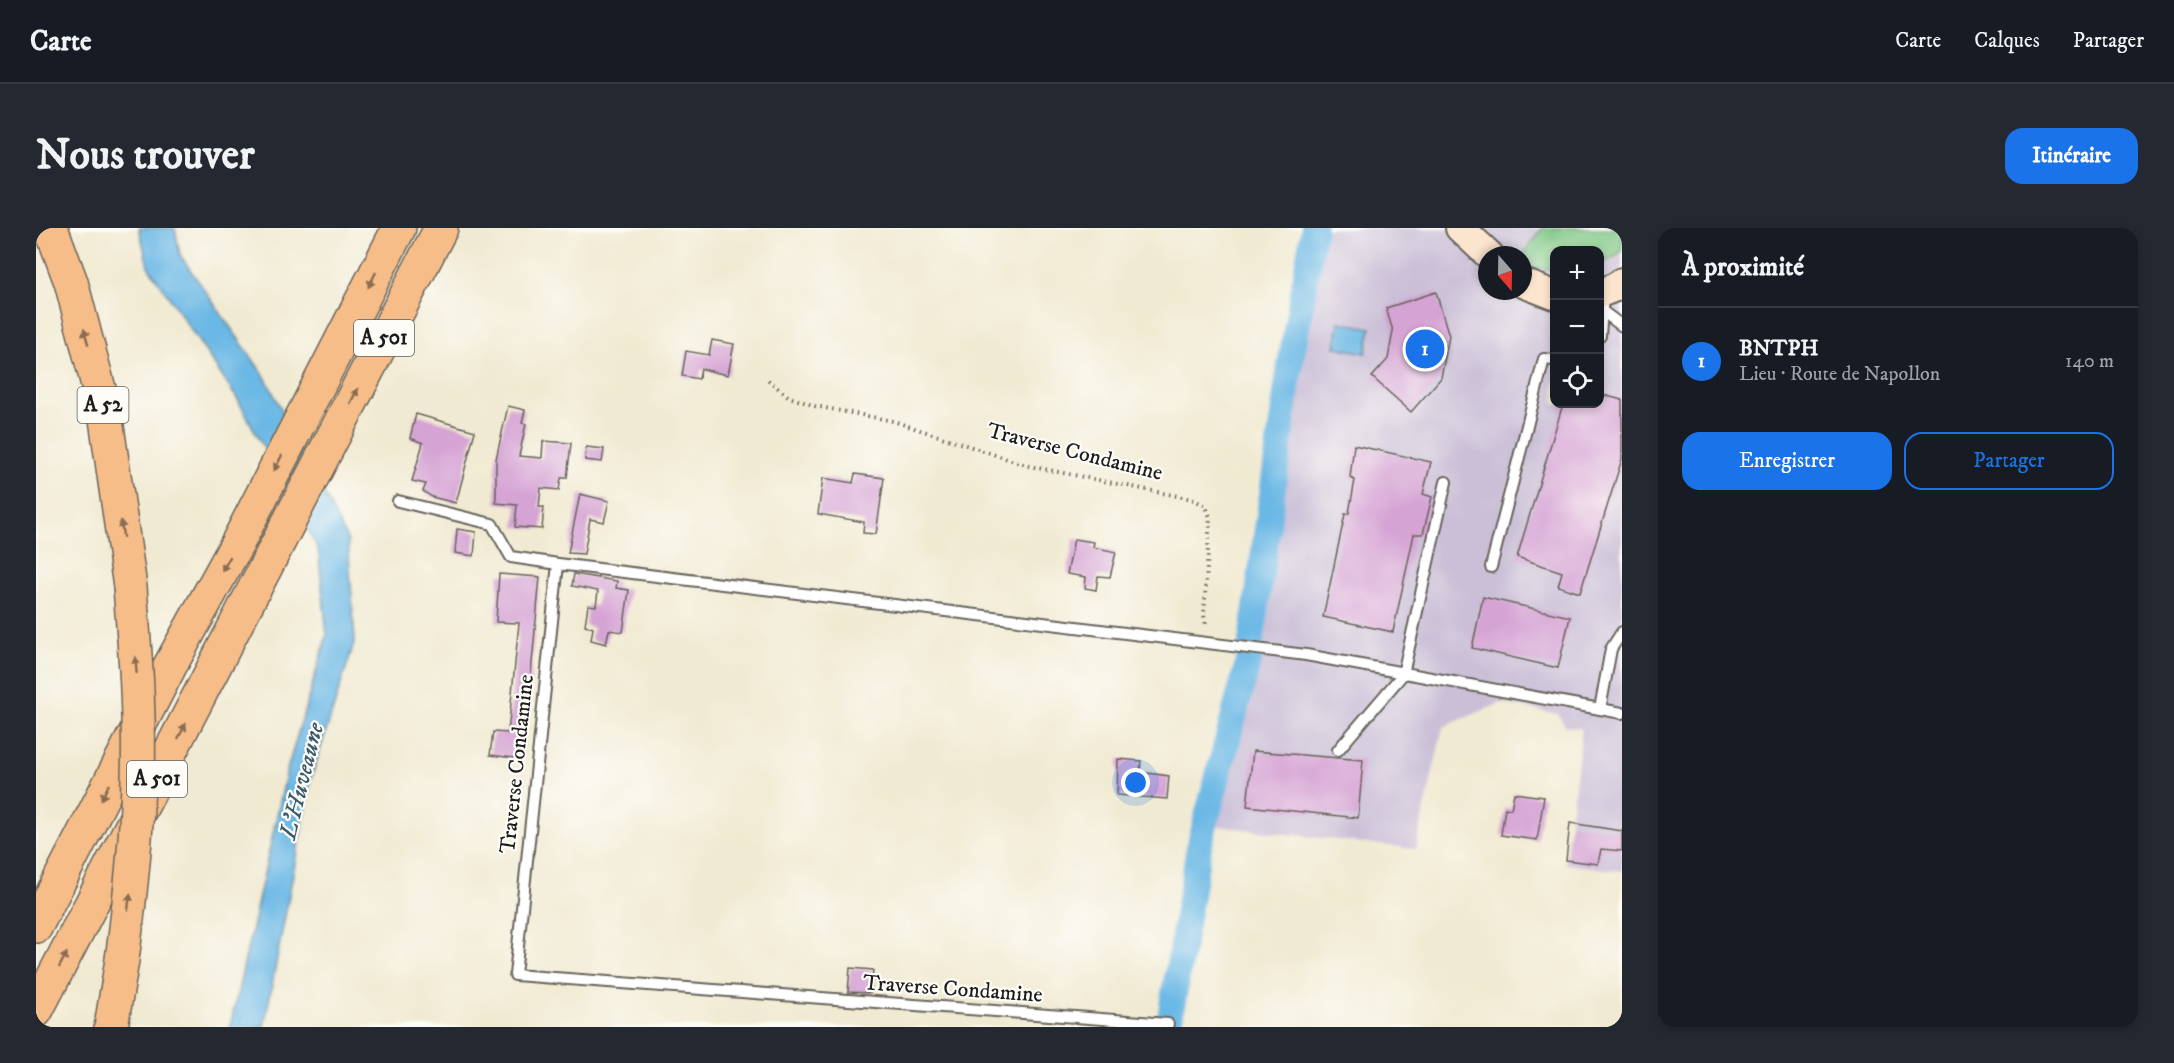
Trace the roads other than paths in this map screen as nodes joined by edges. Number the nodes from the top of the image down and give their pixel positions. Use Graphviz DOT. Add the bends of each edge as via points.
graph roads {
  1 [pos="51,228"];
  2 [pos="399,228"];
  3 [pos="441,228"];
  4 [pos="1460,228"];
  5 [pos="1479,246"];
  6 [pos="1532,286"];
  7 [pos="1550,293"];
  8 [pos="1607,294"];
  9 [pos="1604,310"];
  10 [pos="1622,326"];
  11 [pos="1550,360"];
  12 [pos="1446,482"];
  13 [pos="398,501"];
  14 [pos="558,564"];
  15 [pos="1491,567"];
  16 [pos="1622,632"];
  17 [pos="1404,674"];
  18 [pos="1600,709"];
  19 [pos="1622,713"];
  20 [pos="1338,750"];
  21 [pos="36,927"];
  22 [pos="36,1011"];
  23 [pos="1168,1024"];
  24 [pos="111,1027"];
  24 -- 1 [label="highway, A 52, one-way, bridge" via="133,873 138,777 137,681 130,587 105,412 71,282"];
  2 -- 21 [label="highway, A 501, one-way"];
  22 -- 3 [label="highway, A 501, one-way"];
  4 -- 5 [label="street"];
  6 -- 7 [label="street"];
  8 -- 9 [label="lane"];
  8 -- 10 [label="lane"];
  11 -- 15 [label="lane" via="1544,359"];
  12 -- 17 [label="lane"];
  13 -- 14 [label="lane" via="492,524 511,557"];
  14 -- 17 [label="lane" via="1306,655"];
  14 -- 23 [label="lane, Traverse Condamine" via="515,975"];
  16 -- 18 [label="lane" via="1611,649"];
  17 -- 18 [label="lane"];
  17 -- 20 [label="lane"];
  18 -- 19 [label="lane"];
}
